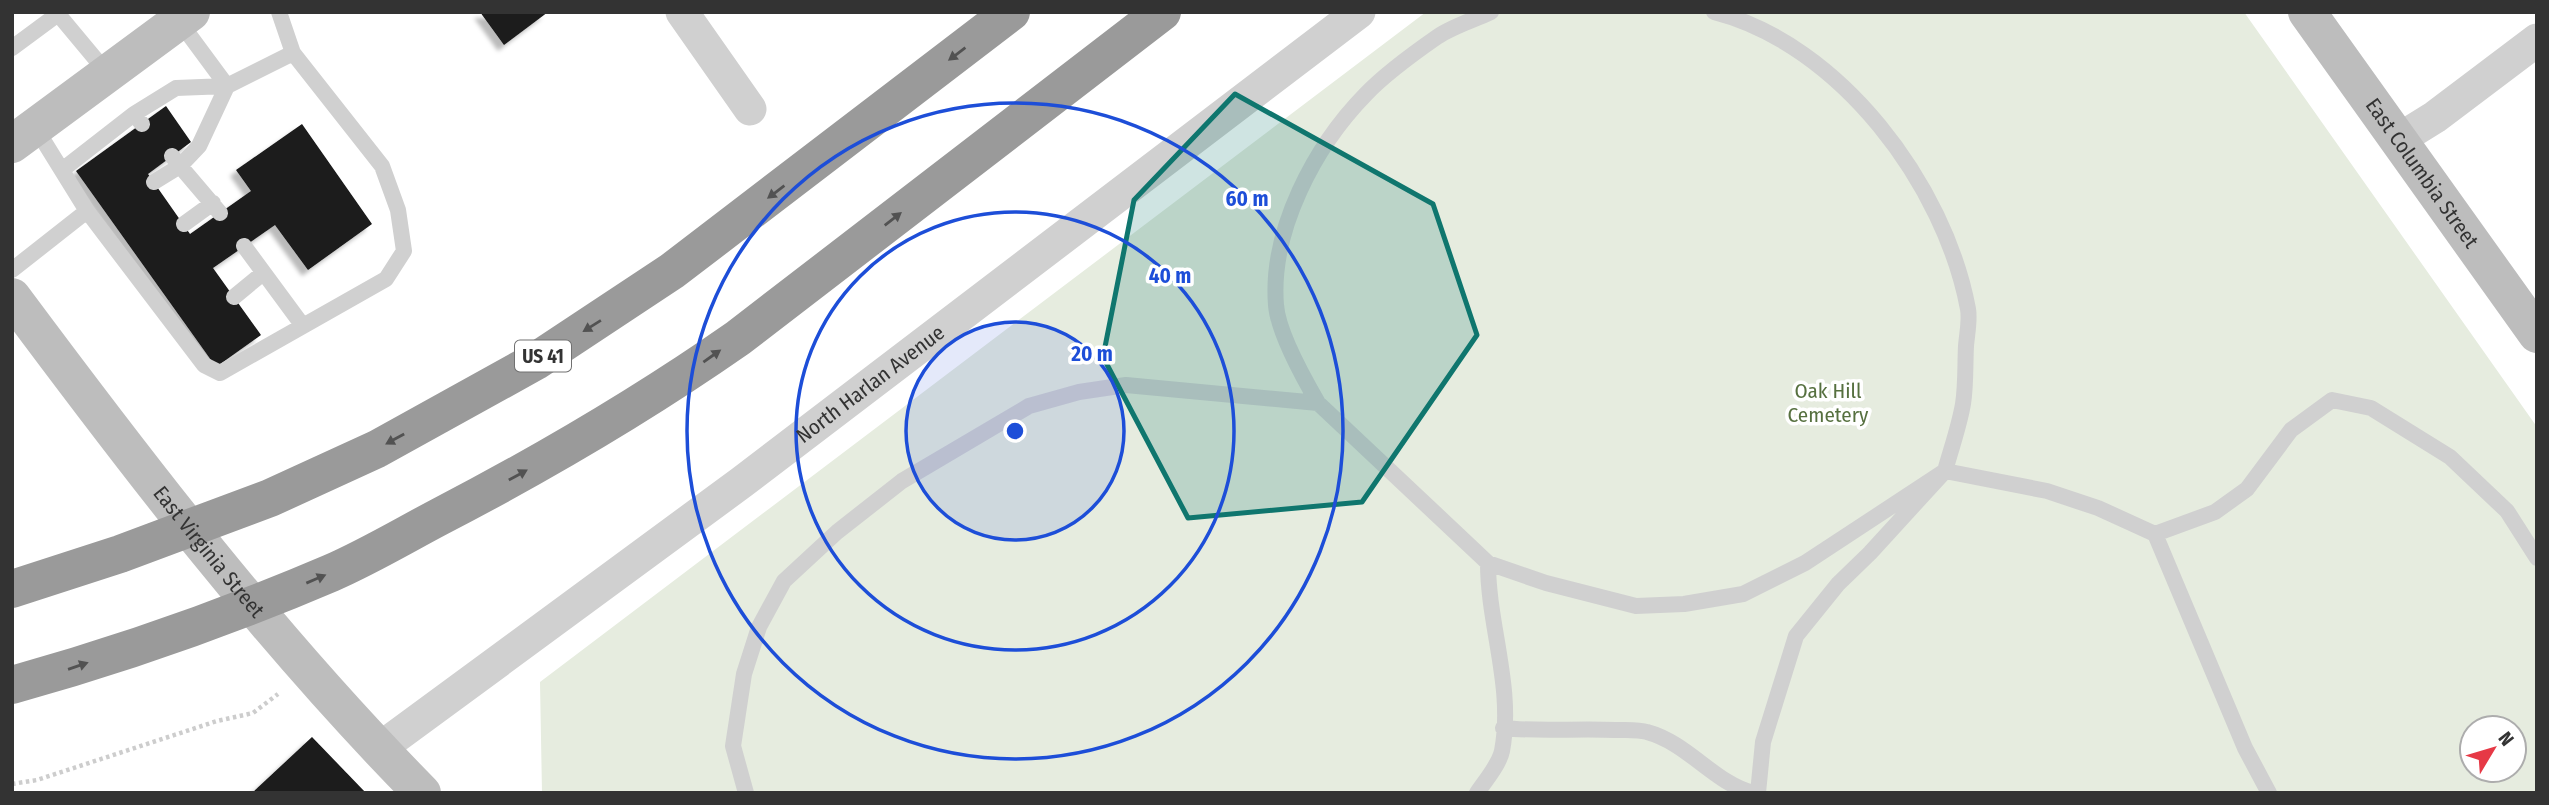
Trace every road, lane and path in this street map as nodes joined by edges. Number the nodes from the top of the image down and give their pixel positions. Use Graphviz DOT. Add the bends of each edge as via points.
graph roads {
  1 [pos="279,12"];
  2 [pos="682,12"];
  3 [pos="1011,12"];
  4 [pos="1162,12"];
  5 [pos="1359,12"];
  6 [pos="1491,12"];
  7 [pos="1714,12"];
  8 [pos="2307,12"];
  9 [pos="185,17"];
  10 [pos="2537,40"];
  11 [pos="12,48"];
  12 [pos="293,53"];
  13 [pos="108,74"];
  14 [pos="227,86"];
  15 [pos="750,109"];
  16 [pos="24,136"];
  17 [pos="2399,140"];
  18 [pos="176,161"];
  19 [pos="62,170"];
  20 [pos="154,182"];
  21 [pos="86,211"];
  22 [pos="184,224"];
  23 [pos="244,246"];
  24 [pos="12,270"];
  25 [pos="263,274"];
  26 [pos="12,297"];
  27 [pos="234,297"];
  28 [pos="303,326"];
  29 [pos="2537,334"];
  30 [pos="1318,402"];
  31 [pos="1945,471"];
  32 [pos="188,528"];
  33 [pos="2155,534"];
  34 [pos="2537,558"];
  35 [pos="1488,563"];
  36 [pos="12,589"];
  37 [pos="253,606"];
  38 [pos="310,671"];
  39 [pos="12,685"];
  40 [pos="1503,727"];
  41 [pos="379,750"];
  42 [pos="12,784"];
  43 [pos="422,793"];
  44 [pos="746,793"];
  45 [pos="1477,793"];
  46 [pos="1755,793"];
  47 [pos="2269,793"];
  1 -- 12 [label="lane"];
  2 -- 15 [label="street"];
  3 -- 32 [label="highway, US 41, one-way" via="683,263 590,327 377,449 270,498"];
  37 -- 4 [label="highway, one-way" via="335,571 482,495 669,386"];
  5 -- 41 [label="street, North Harlan Avenue" via="742,482"];
  6 -- 30 [label="lane" via="1439,36 1367,94 1330,141 1299,194 1278,255 1276,307 1299,370"];
  7 -- 31 [label="lane" via="1806,54 1861,106 1919,177 1948,245 1968,311 1963,404"];
  8 -- 17 [label="main road, East Columbia Street"];
  9 -- 13 [label="main road"];
  9 -- 14 [label="lane"];
  10 -- 17 [label="street"];
  11 -- 13 [label="lane" via="58,14"];
  12 -- 14 [label="lane"];
  12 -- 28 [label="lane" via="382,166 398,210 404,251 386,279"];
  13 -- 16 [label="main road"];
  14 -- 18 [label="lane" via="199,146"];
  14 -- 19 [label="lane" via="176,88"];
  16 -- 19 [label="lane"];
  17 -- 29 [label="main road, East Columbia Street"];
  18 -- 20 [label="lane"];
  18 -- 22 [label="lane" via="216,208"];
  19 -- 21 [label="lane"];
  21 -- 24 [label="lane"];
  21 -- 28 [label="lane" via="103,221 204,365 220,373"];
  23 -- 25 [label="lane"];
  25 -- 27 [label="lane"];
  25 -- 28 [label="lane"];
  26 -- 32 [label="main road, East Virginia Street"];
  30 -- 35 [label="lane"];
  30 -- 44 [label="lane" via="1126,385 1079,392 1029,406 902,481 784,581 759,627 744,674 733,746"];
  31 -- 33 [label="lane" via="2047,491"];
  31 -- 35 [label="lane" via="1805,563 1743,594 1636,606"];
  31 -- 46 [label="lane" via="1838,584 1796,636 1763,742"];
  32 -- 36 [label="highway, US 41"];
  32 -- 37 [label="main road, East Virginia Street"];
  33 -- 34 [label="lane" via="2214,512 2246,489 2291,430 2332,400 2371,408 2450,457 2507,511"];
  33 -- 47 [label="lane" via="2245,748"];
  35 -- 40 [label="lane" via="1488,599 1499,641 1505,700"];
  37 -- 38 [label="main road, East Virginia Street"];
  39 -- 37 [label="highway, one-way"];
  38 -- 41 [label="main road, East Virginia Street"];
  38 -- 42 [label="path" via="253,713"];
  40 -- 45 [label="lane" via="1502,753"];
  40 -- 46 [label="lane" via="1536,732 1584,728 1647,732 1696,757 1735,788"];
  41 -- 43 [label="main road, East Virginia Street"];
}
